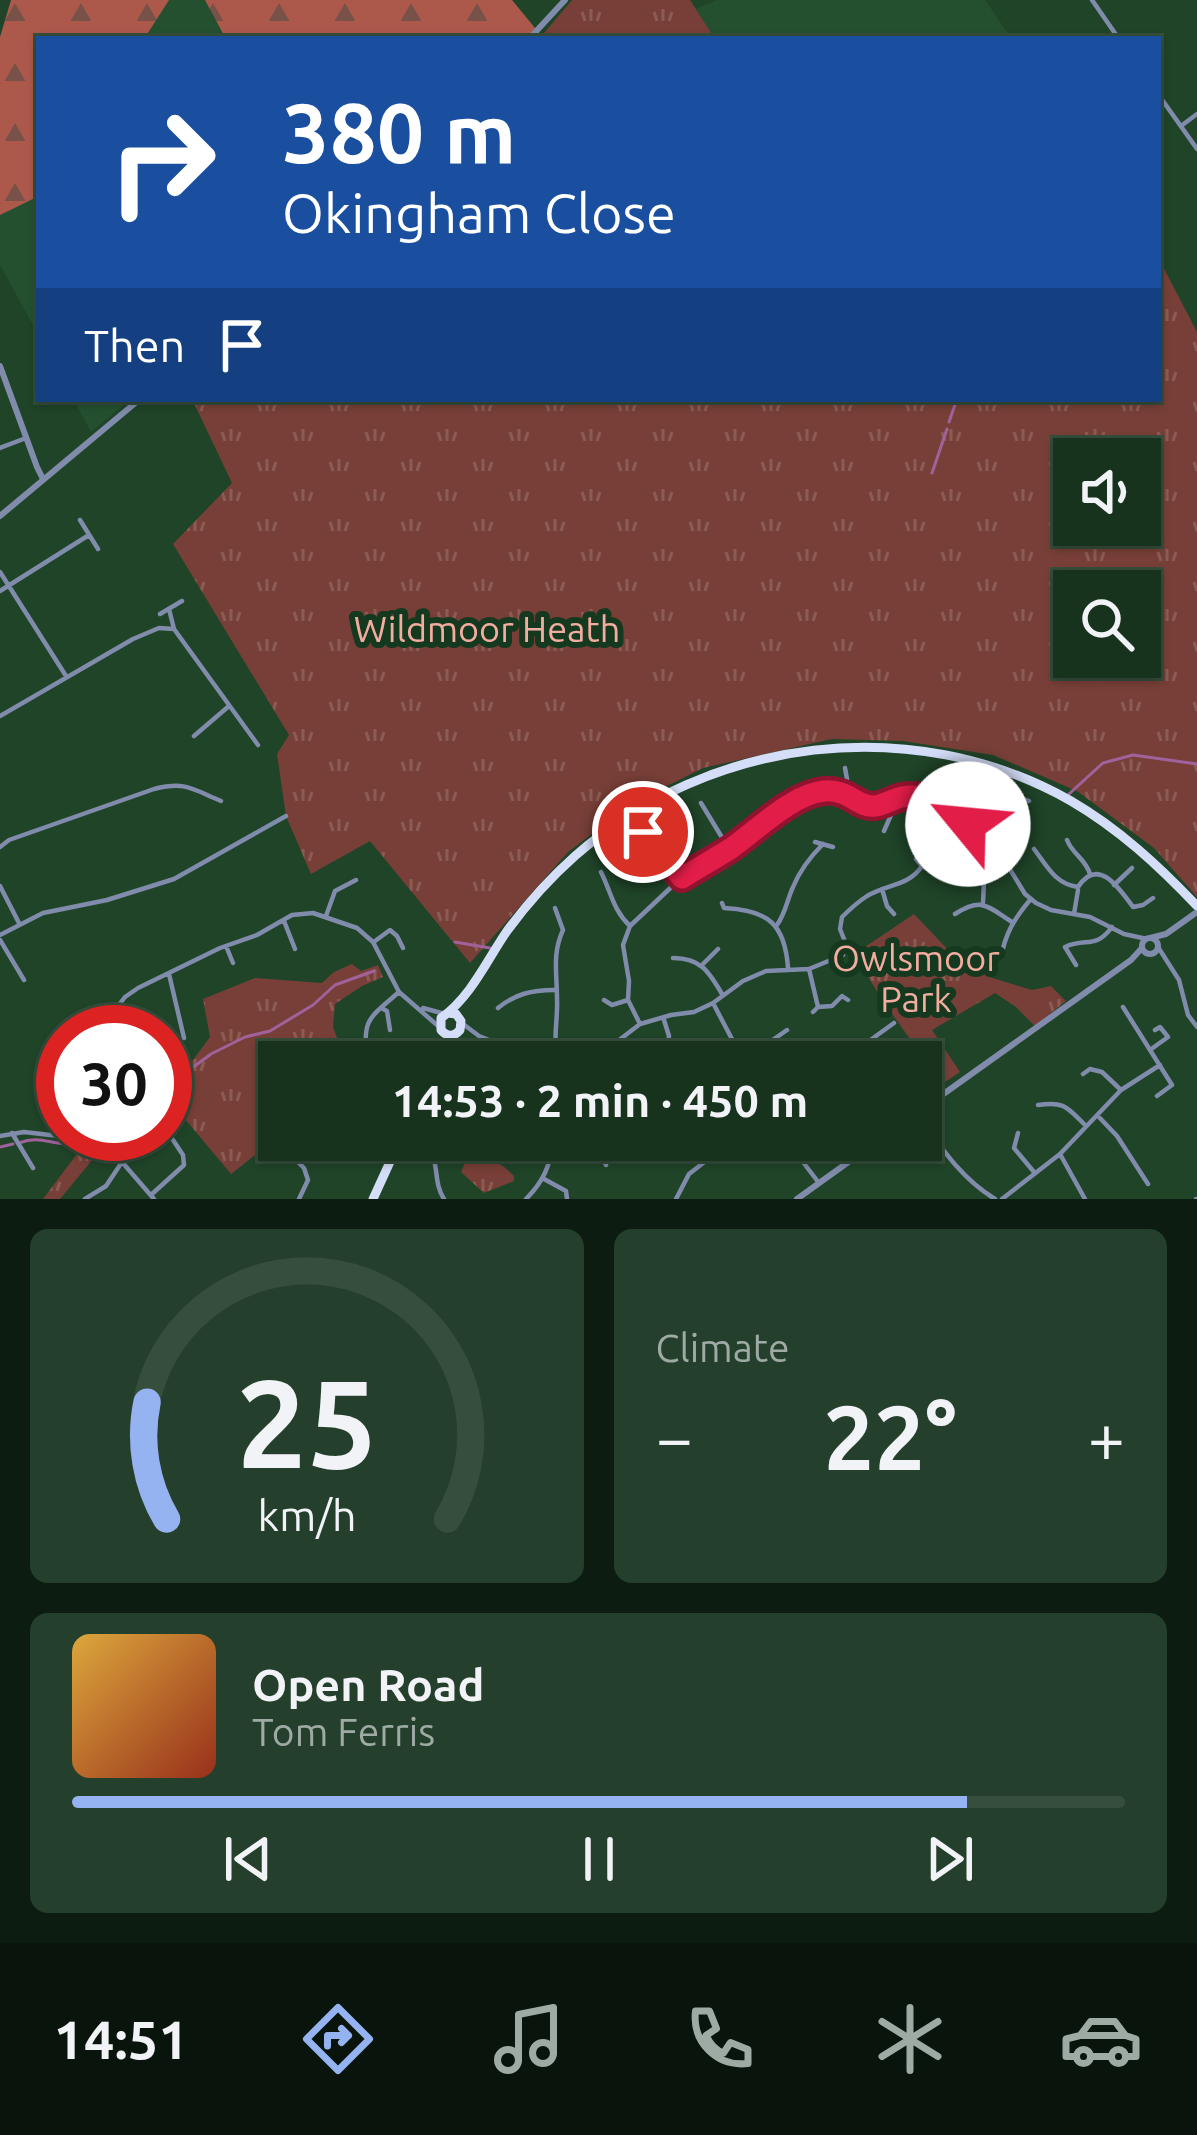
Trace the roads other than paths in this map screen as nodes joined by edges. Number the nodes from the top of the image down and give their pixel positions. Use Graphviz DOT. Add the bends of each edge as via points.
graph roads {
  1 [pos="566,0"];
  2 [pos="1092,0"];
  3 [pos="532,36"];
  4 [pos="1117,36"];
  5 [pos="1161,98"];
  6 [pos="1197,114"];
  7 [pos="1181,126"];
  8 [pos="1197,149"];
  9 [pos="0,367"];
  10 [pos="136,402"];
  11 [pos="26,439"];
  12 [pos="0,448"];
  13 [pos="44,479"];
  14 [pos="0,516"];
  15 [pos="80,520"];
  16 [pos="89,535"];
  17 [pos="98,548"];
  18 [pos="0,572"];
  19 [pos="9,586"];
  20 [pos="0,591"];
  21 [pos="182,602"];
  22 [pos="169,609"];
  23 [pos="160,614"];
  24 [pos="170,620"];
  25 [pos="164,627"];
  26 [pos="174,629"];
  27 [pos="66,676"];
  28 [pos="229,706"];
  29 [pos="0,716"];
  30 [pos="194,736"];
  31 [pos="258,745"];
  32 [pos="845,768"];
  33 [pos="843,792"];
  34 [pos="221,801"];
  35 [pos="887,802"];
  36 [pos="701,803"];
  37 [pos="950,808"];
  38 [pos="286,816"];
  39 [pos="884,831"];
  40 [pos="643,832"];
  41 [pos="1011,834"];
  42 [pos="1067,840"];
  43 [pos="0,847"];
  44 [pos="833,848"];
  45 [pos="729,849"];
  46 [pos="1034,849"];
  47 [pos="916,859"];
  48 [pos="922,866"];
  49 [pos="1132,868"];
  50 [pos="601,872"];
  51 [pos="935,873"];
  52 [pos="1090,874"];
  53 [pos="682,878"];
  54 [pos="356,880"];
  55 [pos="984,882"];
  56 [pos="1114,884"];
  57 [pos="0,886"];
  58 [pos="1078,887"];
  59 [pos="882,890"];
  60 [pos="1153,898"];
  61 [pos="1030,899"];
  62 [pos="722,903"];
  63 [pos="983,904"];
  64 [pos="555,908"];
  65 [pos="1197,909"];
  66 [pos="894,914"];
  67 [pos="955,914"];
  68 [pos="1075,914"];
  69 [pos="326,916"];
  70 [pos="284,920"];
  71 [pos="1012,922"];
  72 [pos="20,923"];
  73 [pos="777,925"];
  74 [pos="630,926"];
  75 [pos="1112,927"];
  76 [pos="0,937"];
  77 [pos="373,942"];
  78 [pos="226,945"];
  79 [pos="1150,947"];
  80 [pos="295,949"];
  81 [pos="404,949"];
  82 [pos="718,949"];
  83 [pos="674,958"];
  84 [pos="1001,958"];
  85 [pos="233,963"];
  86 [pos="702,965"];
  87 [pos="1076,965"];
  88 [pos="809,969"];
  89 [pos="788,970"];
  90 [pos="168,972"];
  91 [pos="24,980"];
  92 [pos="556,990"];
  93 [pos="399,992"];
  94 [pos="467,992"];
  95 [pos="724,996"];
  96 [pos="604,1000"];
  97 [pos="628,1000"];
  98 [pos="848,1000"];
  99 [pos="713,1003"];
  100 [pos="119,1005"];
  101 [pos="176,1005"];
  102 [pos="417,1006"];
  103 [pos="1123,1007"];
  104 [pos="381,1008"];
  105 [pos="498,1009"];
  106 [pos="447,1013"];
  107 [pos="664,1017"];
  108 [pos="894,1022"];
  109 [pos="640,1024"];
  110 [pos="1196,1024"];
  111 [pos="458,1028"];
  112 [pos="440,1029"];
  113 [pos="390,1030"];
  114 [pos="787,1030"];
  115 [pos="1155,1030"];
  116 [pos="365,1041"];
  117 [pos="438,1041"];
  118 [pos="448,1041"];
  119 [pos="491,1041"];
  120 [pos="556,1041"];
  121 [pos="617,1041"];
  122 [pos="668,1041"];
  123 [pos="732,1041"];
  124 [pos="771,1041"];
  125 [pos="868,1041"];
  126 [pos="1150,1050"];
  127 [pos="1160,1065"];
  128 [pos="1083,1074"];
  129 [pos="1121,1090"];
  130 [pos="1157,1096"];
  131 [pos="942,1099"];
  132 [pos="1038,1105"];
  133 [pos="1097,1115"];
  134 [pos="1086,1126"];
  135 [pos="12,1133"];
  136 [pos="1018,1133"];
  137 [pos="36,1135"];
  138 [pos="0,1136"];
  139 [pos="942,1145"];
  140 [pos="1060,1154"];
  141 [pos="184,1161"];
  142 [pos="297,1161"];
  143 [pos="391,1161"];
  144 [pos="434,1161"];
  145 [pos="550,1161"];
  146 [pos="706,1161"];
  147 [pos="802,1161"];
  148 [pos="850,1161"];
  149 [pos="32,1168"];
  150 [pos="1034,1172"];
  151 [pos="544,1179"];
  152 [pos="819,1184"];
  153 [pos="1148,1184"];
  154 [pos="442,1196"];
  155 [pos="984,1196"];
  156 [pos="153,1197"];
  157 [pos="85,1199"];
  158 [pos="299,1199"];
  159 [pos="374,1199"];
  160 [pos="429,1199"];
  161 [pos="526,1199"];
  162 [pos="567,1199"];
  163 [pos="676,1199"];
  164 [pos="797,1199"];
  165 [pos="998,1199"];
  166 [pos="1085,1199"];
  1 -- 3 [label="street"];
  2 -- 4 [label="street"];
  5 -- 7 [label="street"];
  6 -- 7 [label="street"];
  7 -- 8 [label="street"];
  9 -- 11 [label="street"];
  10 -- 13 [label="street"];
  11 -- 12 [label="street"];
  11 -- 13 [label="street"];
  13 -- 14 [label="street"];
  15 -- 16 [label="street"];
  16 -- 17 [label="street"];
  16 -- 19 [label="street"];
  18 -- 19 [label="street"];
  19 -- 20 [label="street"];
  19 -- 27 [label="street"];
  21 -- 22 [label="street"];
  22 -- 23 [label="street"];
  22 -- 24 [label="street"];
  24 -- 25 [label="street"];
  24 -- 26 [label="street"];
  25 -- 26 [label="street"];
  25 -- 27 [label="street"];
  26 -- 28 [label="street"];
  27 -- 29 [label="street"];
  28 -- 30 [label="street"];
  28 -- 31 [label="street"];
  32 -- 33 [label="street"];
  33 -- 35 [label="street" via="862,805"];
  33 -- 45 [label="street" via="801,797"];
  34 -- 43 [label="street" via="177,783"];
  35 -- 37 [label="street" via="918,796"];
  35 -- 39 [label="street"];
  36 -- 45 [label="street"];
  37 -- 41 [label="street" via="970,784 1027,800"];
  37 -- 61 [label="street" via="1004,858"];
  38 -- 72 [label="street" via="174,879"];
  40 -- 53 [label="street"];
  42 -- 52 [label="street"];
  44 -- 73 [label="street" via="819,843"];
  45 -- 53 [label="street"];
  46 -- 58 [label="street" via="1056,879"];
  47 -- 48 [label="street"];
  48 -- 51 [label="street"];
  48 -- 59 [label="street"];
  49 -- 56 [label="street"];
  50 -- 74 [label="street"];
  52 -- 56 [label="street"];
  52 -- 58 [label="street"];
  53 -- 74 [label="street"];
  54 -- 69 [label="street" via="335,891"];
  55 -- 63 [label="street"];
  56 -- 60 [label="street" via="1133,907"];
  57 -- 72 [label="street"];
  58 -- 68 [label="street"];
  59 -- 66 [label="street"];
  59 -- 88 [label="street" via="842,917 843,956"];
  61 -- 68 [label="street"];
  61 -- 71 [label="street"];
  62 -- 73 [label="street"];
  63 -- 67 [label="street"];
  63 -- 71 [label="street"];
  64 -- 92 [label="street" via="563,930"];
  65 -- 79 [label="street"];
  65 -- 94 [label="main road" via="1116,830 1029,781 929,752 810,750 704,776 599,835 524,909"];
  68 -- 75 [label="street"];
  69 -- 70 [label="street"];
  69 -- 77 [label="street"];
  70 -- 78 [label="street"];
  70 -- 80 [label="street"];
  71 -- 84 [label="street"];
  72 -- 76 [label="street"];
  73 -- 89 [label="street"];
  74 -- 97 [label="street" via="623,945"];
  75 -- 79 [label="street"];
  75 -- 87 [label="street" via="1095,943 1065,946"];
  76 -- 91 [label="street"];
  77 -- 81 [label="street" via="390,930"];
  77 -- 93 [label="street"];
  78 -- 85 [label="street"];
  78 -- 90 [label="street"];
  79 -- 110 [label="street" via="1179,980"];
  79 -- 131 [label="street"];
  82 -- 86 [label="street"];
  83 -- 86 [label="street"];
  86 -- 95 [label="street"];
  88 -- 89 [label="street"];
  88 -- 98 [label="street" via="816,1010"];
  89 -- 95 [label="street" via="766,971"];
  90 -- 100 [label="street"];
  90 -- 101 [label="street"];
  92 -- 105 [label="street" via="517,995"];
  92 -- 120 [label="street"];
  93 -- 102 [label="street"];
  93 -- 104 [label="street"];
  94 -- 106 [label="main road"];
  94 -- 111 [label="main road"];
  95 -- 99 [label="street"];
  96 -- 97 [label="street"];
  97 -- 109 [label="street"];
  99 -- 107 [label="street"];
  99 -- 123 [label="street"];
  102 -- 106 [label="street"];
  102 -- 112 [label="street"];
  103 -- 126 [label="street"];
  104 -- 113 [label="street"];
  104 -- 116 [label="street" via="368,1020"];
  106 -- 111 [label="main road"];
  106 -- 112 [label="main road"];
  107 -- 109 [label="street"];
  107 -- 122 [label="street"];
  108 -- 125 [label="street"];
  109 -- 121 [label="street"];
  111 -- 112 [label="main road" via="447,1035"];
  111 -- 118 [label="main road"];
  111 -- 119 [label="street"];
  112 -- 117 [label="main road"];
  114 -- 124 [label="street"];
  115 -- 126 [label="street" via="1168,1037"];
  126 -- 127 [label="street"];
  127 -- 129 [label="street"];
  127 -- 130 [label="street" via="1172,1084"];
  128 -- 129 [label="street" via="1102,1072"];
  129 -- 133 [label="street"];
  132 -- 134 [label="street" via="1066,1106"];
  133 -- 134 [label="street"];
  133 -- 153 [label="street"];
  134 -- 140 [label="street"];
  135 -- 137 [label="street"];
  135 -- 138 [label="street"];
  135 -- 149 [label="street"];
  136 -- 150 [label="street" via="1014,1148"];
  139 -- 155 [label="street"];
  140 -- 150 [label="street"];
  140 -- 166 [label="street"];
  141 -- 156 [label="street"];
  142 -- 158 [label="street" via="308,1180"];
  143 -- 159 [label="main road"];
  144 -- 154 [label="street"];
  145 -- 151 [label="street"];
  146 -- 163 [label="street"];
  147 -- 152 [label="street"];
  148 -- 152 [label="street"];
  150 -- 165 [label="street"];
  151 -- 161 [label="street"];
  151 -- 162 [label="street"];
  152 -- 164 [label="street"];
  154 -- 160 [label="street"];
  155 -- 165 [label="street"];
  156 -- 157 [label="street" via="122,1162"];
}
